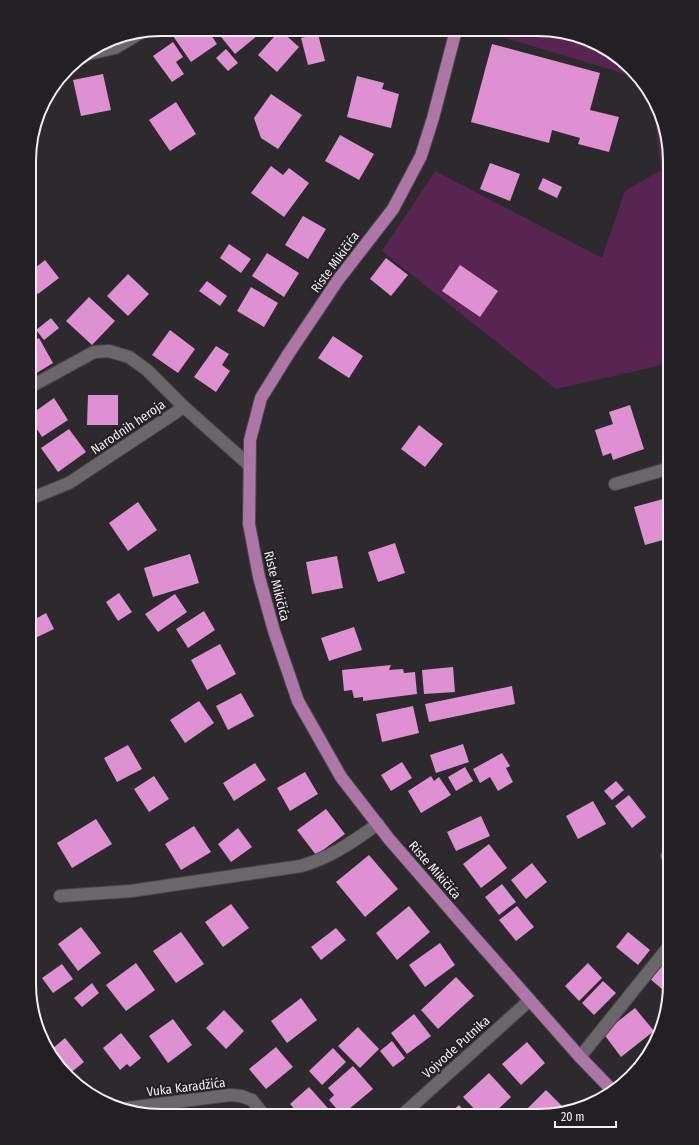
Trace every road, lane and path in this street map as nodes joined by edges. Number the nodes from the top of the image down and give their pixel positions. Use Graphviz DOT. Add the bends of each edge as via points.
graph roads {
  1 [pos="454,36"];
  2 [pos="126,41"];
  3 [pos="103,51"];
  4 [pos="36,384"];
  5 [pos="184,407"];
  6 [pos="249,465"];
  7 [pos="663,470"];
  8 [pos="615,484"];
  9 [pos="36,496"];
  10 [pos="378,824"];
  11 [pos="60,896"];
  12 [pos="663,954"];
  13 [pos="530,1000"];
  14 [pos="580,1057"];
  15 [pos="609,1087"];
  16 [pos="138,1107"];
  17 [pos="259,1109"];
  18 [pos="409,1109"];
  1 -- 6 [label="main road, Riste Mikičića" via="421,156 393,209 338,280 261,398 250,440"];
  2 -- 3 [label="street"];
  4 -- 5 [label="street" via="94,352 109,351 129,357 147,370"];
  5 -- 6 [label="street, Narodnih heroja"];
  5 -- 9 [label="street, Narodnih heroja" via="69,483"];
  6 -- 10 [label="main road, Riste Mikičića" via="250,524 259,577 298,701 341,777"];
  7 -- 8 [label="street"];
  10 -- 11 [label="street" via="344,848 301,866 131,891"];
  10 -- 13 [label="main road, Riste Mikičića"];
  12 -- 14 [label="street"];
  13 -- 14 [label="main road, Riste Mikičića"];
  13 -- 18 [label="street, Vojvode Putnika"];
  14 -- 15 [label="main road, Riste Mikičića"];
  16 -- 17 [label="street, Vuka Karadžića" via="230,1095 252,1100"];
}
